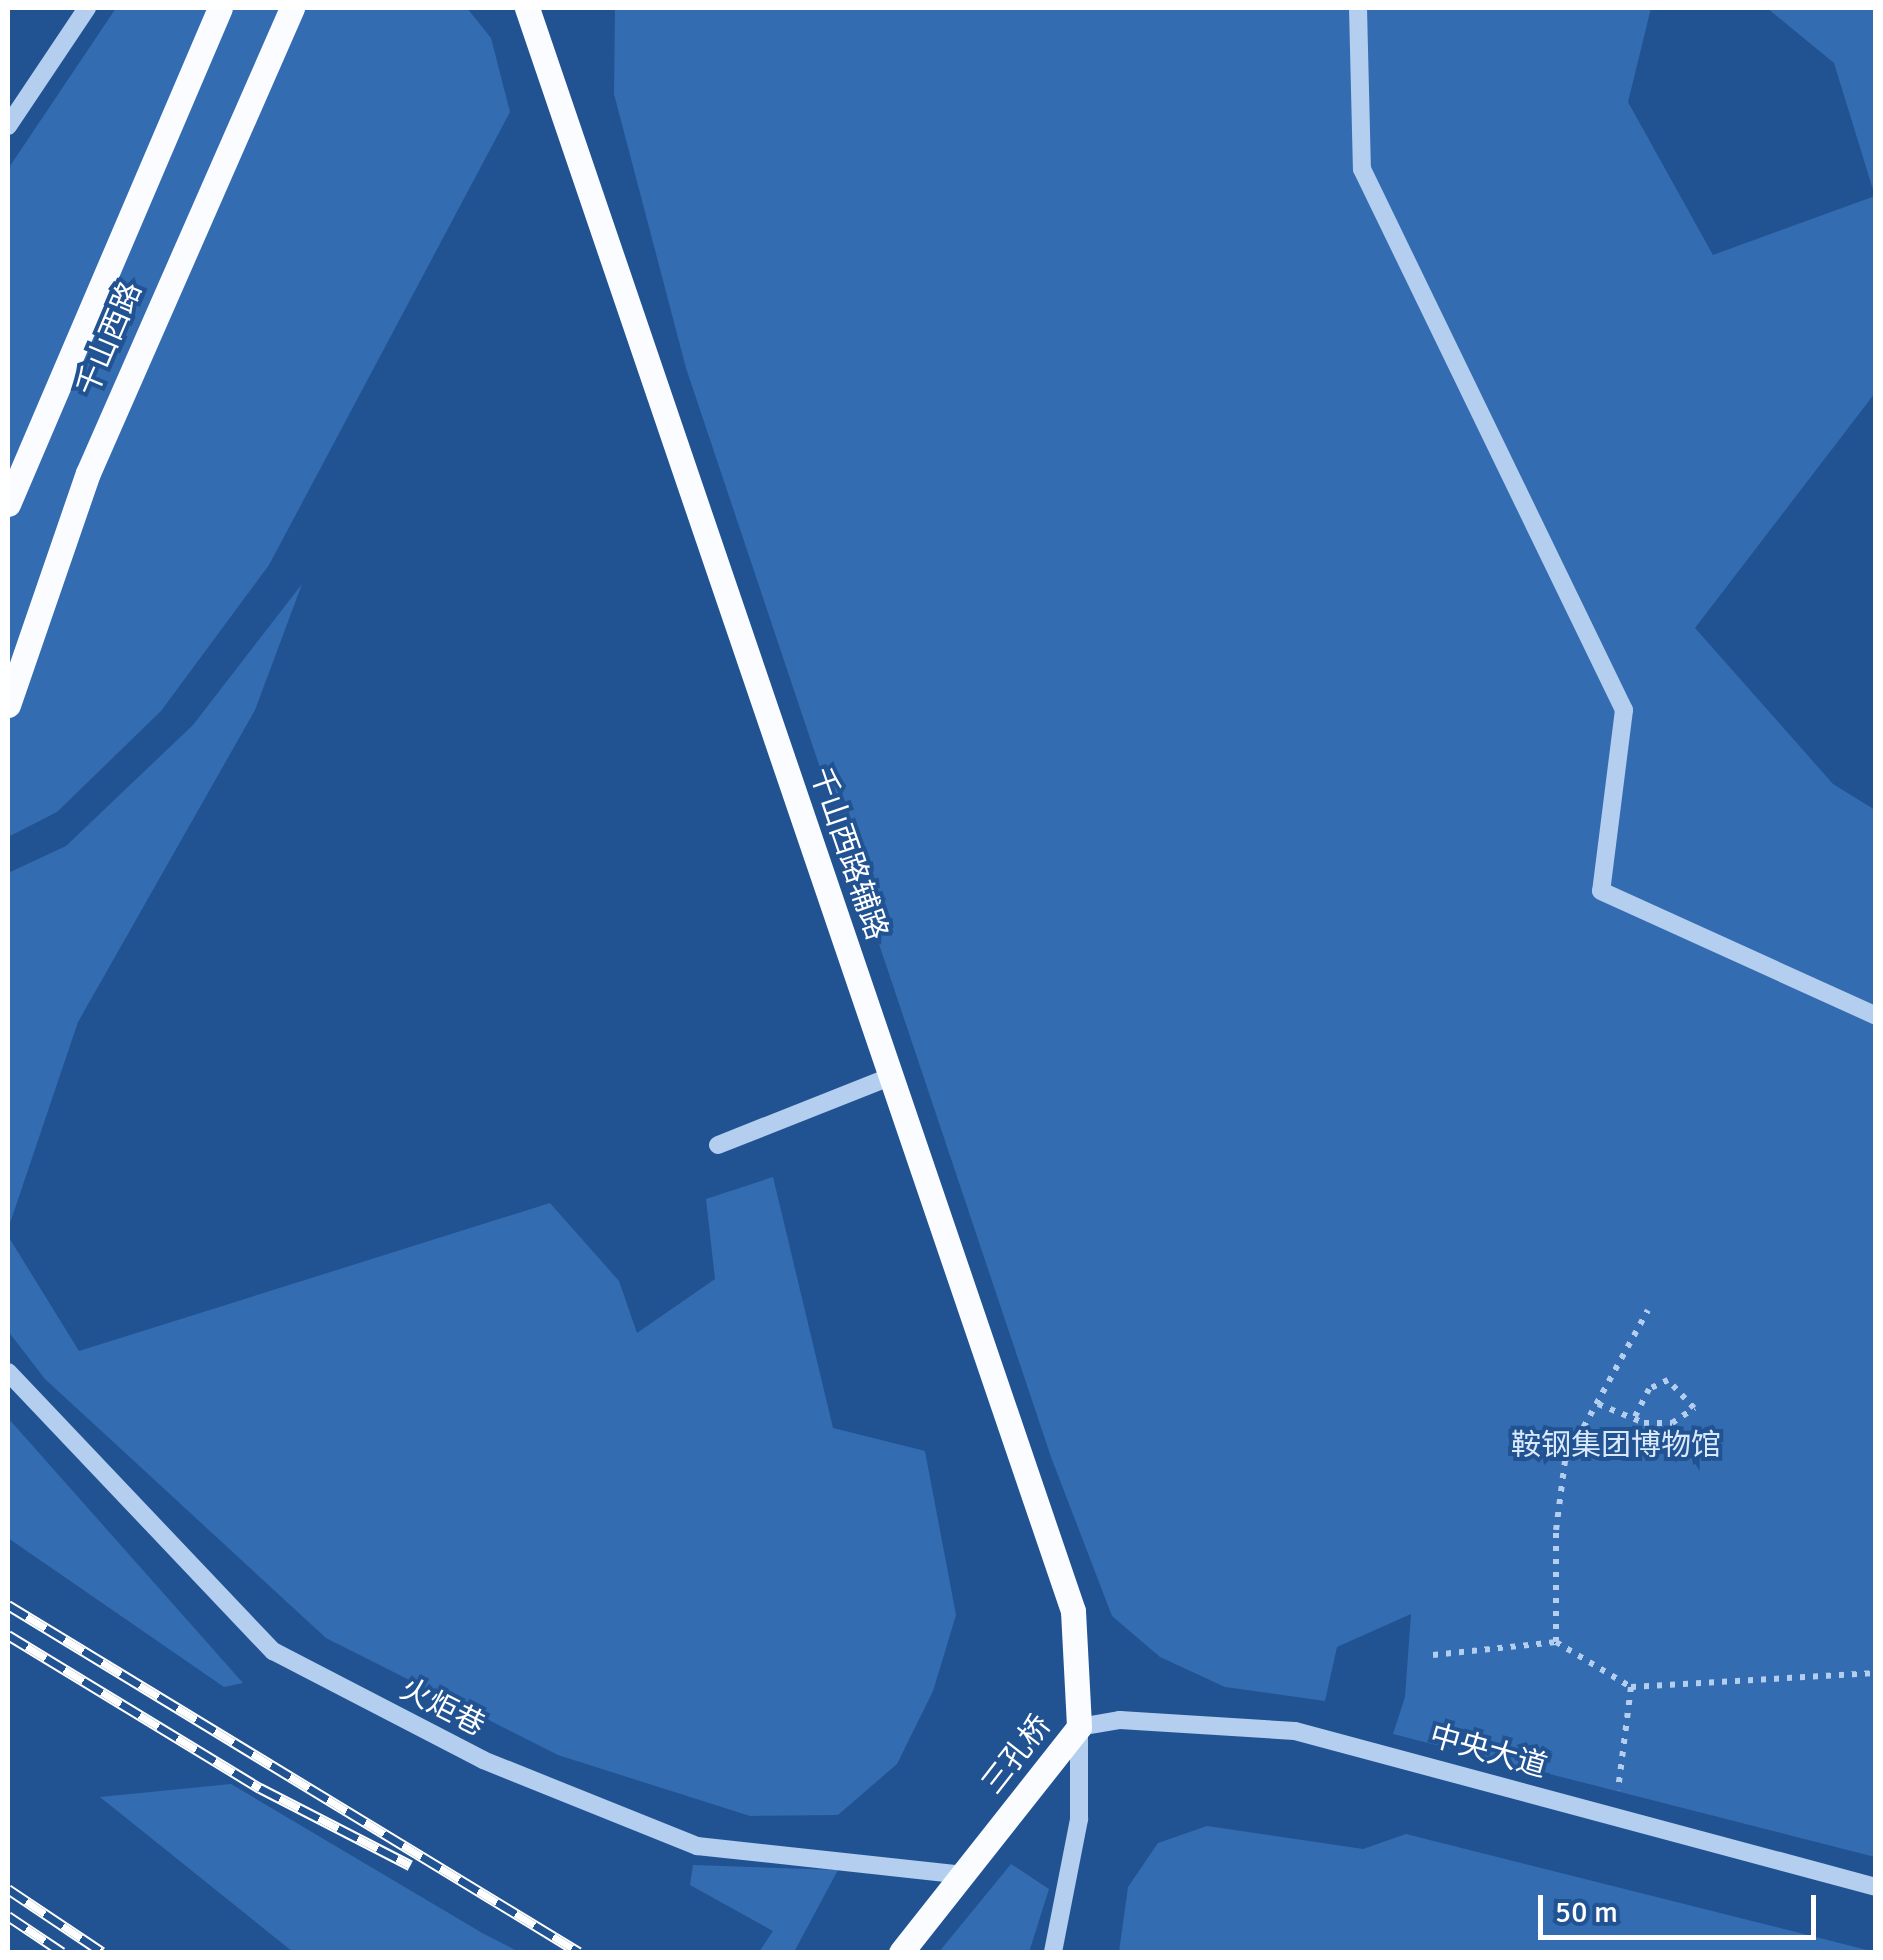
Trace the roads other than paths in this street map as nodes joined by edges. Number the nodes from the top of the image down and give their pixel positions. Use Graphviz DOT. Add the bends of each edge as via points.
graph roads {
  1 [pos="87,8"];
  2 [pos="220,8"];
  3 [pos="292,8"];
  4 [pos="527,8"];
  5 [pos="1358,8"];
  6 [pos="8,126"];
  7 [pos="8,504"];
  8 [pos="8,704"];
  9 [pos="1876,1016"];
  10 [pos="890,1077"];
  11 [pos="718,1146"];
  12 [pos="8,1372"];
  13 [pos="1079,1727"];
  14 [pos="966,1875"];
  15 [pos="1876,1887"];
  16 [pos="901,1952"];
  17 [pos="1053,1952"];
  1 -- 6 [label="street"];
  2 -- 7 [label="main road, 千山西路"];
  3 -- 8 [label="main road, 千山西路" via="88,473"];
  4 -- 10 [label="main road, 千山西路辅路"];
  5 -- 9 [label="street" via="1362,168 1624,710 1600,892"];
  10 -- 11 [label="street"];
  10 -- 13 [label="main road, 千山西路辅路" via="1073,1611"];
  12 -- 14 [label="street, 火炬巷" via="273,1651 483,1760 697,1846"];
  13 -- 14 [label="main road, 三孔桥"];
  13 -- 15 [label="street, 中央大道" via="1207,1721 1295,1731"];
  13 -- 17 [label="street, 三孔桥" via="1079,1819"];
  14 -- 16 [label="main road, 三孔桥"];
}
